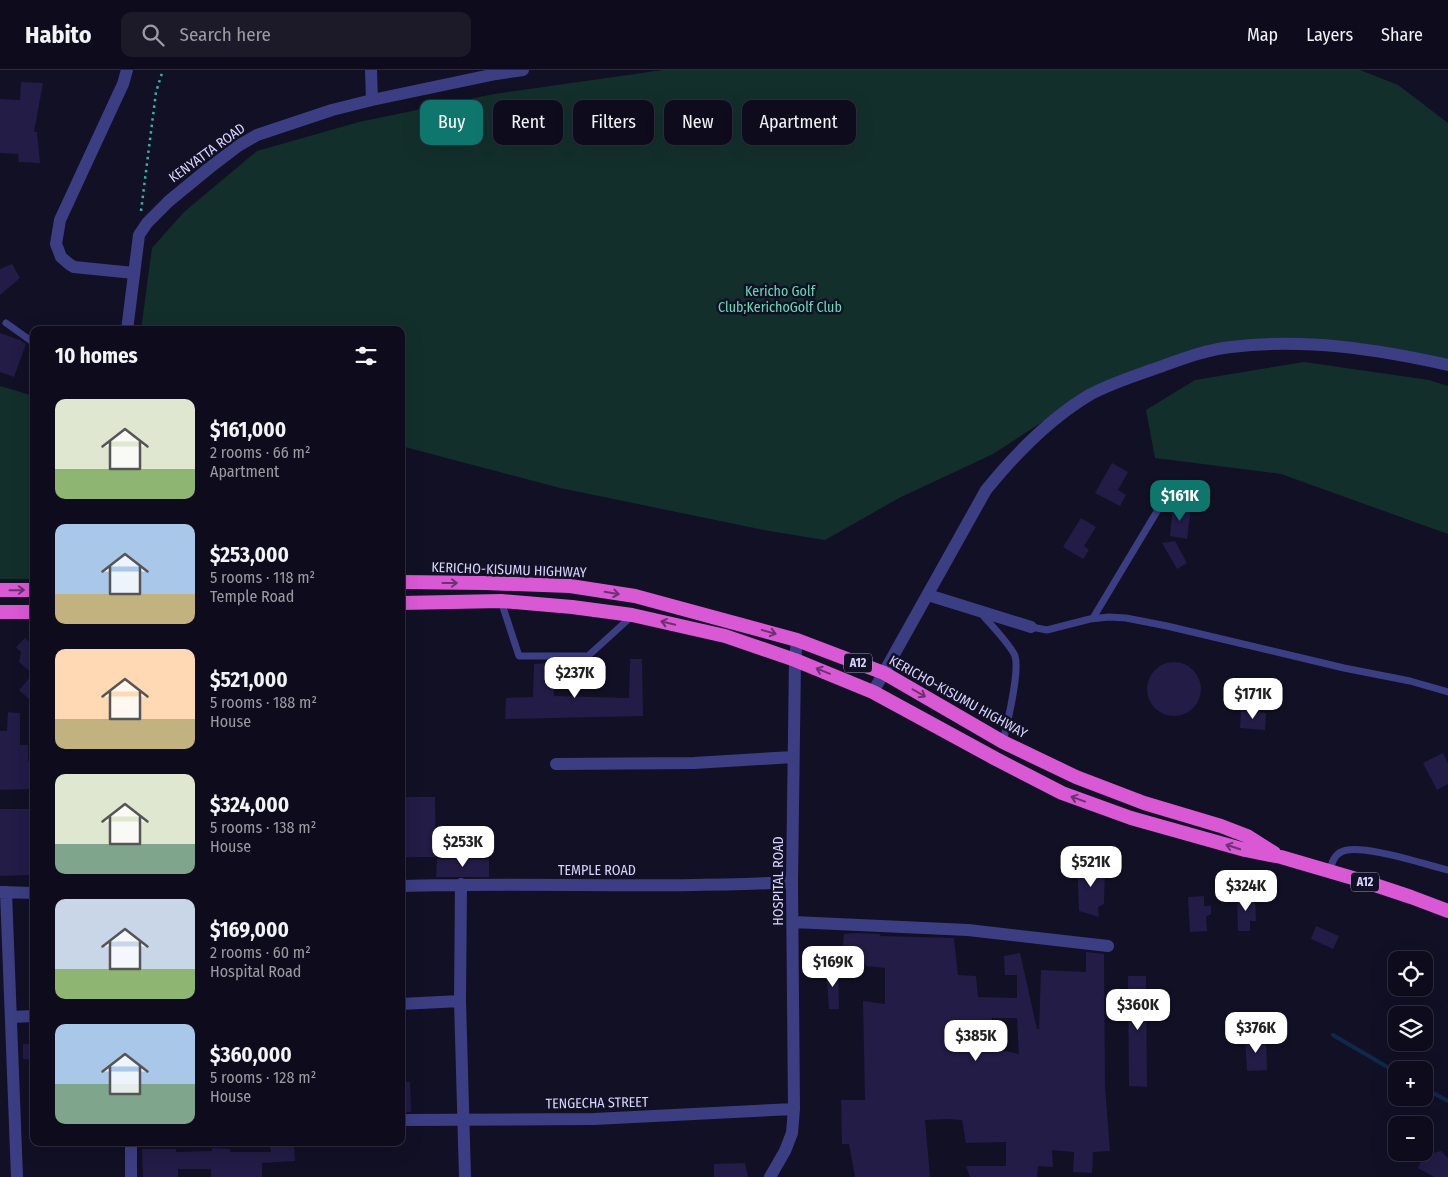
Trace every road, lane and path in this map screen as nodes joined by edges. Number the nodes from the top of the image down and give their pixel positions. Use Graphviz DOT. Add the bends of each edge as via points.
graph roads {
  1 [pos="127,70"];
  2 [pos="162,70"];
  3 [pos="372,70"];
  4 [pos="523,70"];
  5 [pos="372,100"];
  6 [pos="138,235"];
  7 [pos="134,273"];
  8 [pos="6,323"];
  9 [pos="127,326"];
  10 [pos="30,340"];
  11 [pos="1448,365"];
  12 [pos="1165,498"];
  13 [pos="405,582"];
  14 [pos="0,590"];
  15 [pos="30,590"];
  16 [pos="928,595"];
  17 [pos="501,601"];
  18 [pos="405,603"];
  19 [pos="979,611"];
  20 [pos="0,612"];
  21 [pos="30,612"];
  22 [pos="632,615"];
  23 [pos="1093,618"];
  24 [pos="1031,627"];
  25 [pos="797,640"];
  26 [pos="795,660"];
  27 [pos="884,673"];
  28 [pos="873,692"];
  29 [pos="1448,692"];
  30 [pos="1003,742"];
  31 [pos="793,757"];
  32 [pos="556,764"];
  33 [pos="1281,857"];
  34 [pos="1448,870"];
  35 [pos="1330,872"];
  36 [pos="792,882"];
  37 [pos="461,884"];
  38 [pos="405,886"];
  39 [pos="3,892"];
  40 [pos="30,893"];
  41 [pos="1448,911"];
  42 [pos="793,922"];
  43 [pos="1108,946"];
  44 [pos="460,1001"];
  45 [pos="405,1004"];
  46 [pos="30,1016"];
  47 [pos="11,1017"];
  48 [pos="794,1109"];
  49 [pos="464,1119"];
  50 [pos="405,1120"];
  51 [pos="131,1146"];
  52 [pos="17,1177"];
  53 [pos="131,1177"];
  54 [pos="465,1177"];
  55 [pos="770,1177"];
  1 -- 7 [label="street" via="60,220 56,244 61,257 74,267"];
  2 -- 6 [label="path" via="156,92"];
  3 -- 5 [label="street"];
  4 -- 5 [label="street, KENYATTA ROAD"];
  5 -- 6 [label="street, KENYATTA ROAD" via="257,135 169,201"];
  6 -- 7 [label="street"];
  7 -- 9 [label="street"];
  8 -- 10 [label="lane"];
  11 -- 16 [label="street" via="1334,345 1276,343 1229,347 1186,357 1093,393 1044,428 1008,463 966,522"];
  12 -- 23 [label="lane"];
  13 -- 25 [label="highway, KERICHO-KISUMU HIGHWAY / A12, one-way" via="570,586 635,596"];
  14 -- 15 [label="highway, one-way"];
  16 -- 19 [label="street"];
  16 -- 27 [label="street"];
  17 -- 18 [label="highway, KERICHO-KISUMU HIGHWAY / A12"];
  17 -- 22 [label="highway, KERICHO-KISUMU HIGHWAY / A12"];
  17 -- 22 [label="lane" via="519,656 588,656"];
  19 -- 24 [label="street"];
  19 -- 30 [label="lane" via="1015,656 1013,692"];
  20 -- 21 [label="highway"];
  26 -- 22 [label="highway, KERICHO-KISUMU HIGHWAY / A12, one-way" via="725,636"];
  23 -- 24 [label="lane" via="1047,630"];
  23 -- 29 [label="lane" via="1126,618 1167,626"];
  25 -- 26 [label="street, HOSPITAL ROAD"];
  25 -- 27 [label="highway, KERICHO-KISUMU HIGHWAY / A12"];
  28 -- 26 [label="highway, KERICHO-KISUMU HIGHWAY / A12, one-way"];
  26 -- 31 [label="street, HOSPITAL ROAD"];
  27 -- 28 [label="street"];
  27 -- 30 [label="highway, KERICHO-KISUMU HIGHWAY / A12, one-way"];
  33 -- 28 [label="highway, KERICHO-KISUMU HIGHWAY / A12, one-way" via="1131,818 1062,793"];
  30 -- 33 [label="highway, KERICHO-KISUMU HIGHWAY / A12" via="1076,777 1247,836"];
  31 -- 32 [label="street" via="694,763"];
  31 -- 36 [label="street, HOSPITAL ROAD"];
  33 -- 35 [label="highway, KERICHO-KISUMU HIGHWAY / A12"];
  34 -- 35 [label="lane" via="1357,849 1336,855"];
  35 -- 41 [label="highway, KERICHO-KISUMU HIGHWAY / A12"];
  36 -- 37 [label="street, TEMPLE ROAD" via="719,886"];
  36 -- 42 [label="street, HOSPITAL ROAD"];
  37 -- 38 [label="street, TEMPLE ROAD"];
  37 -- 44 [label="street"];
  39 -- 40 [label="street"];
  39 -- 47 [label="street"];
  42 -- 43 [label="street" via="968,930"];
  42 -- 48 [label="street, HOSPITAL ROAD"];
  44 -- 45 [label="street"];
  44 -- 49 [label="street"];
  46 -- 47 [label="street"];
  47 -- 52 [label="street"];
  48 -- 49 [label="street, TENGECHA STREET" via="594,1119"];
  48 -- 55 [label="street, HOSPITAL ROAD" via="792,1133"];
  49 -- 50 [label="street, TENGECHA STREET"];
  49 -- 54 [label="street"];
  51 -- 53 [label="street"];
}
